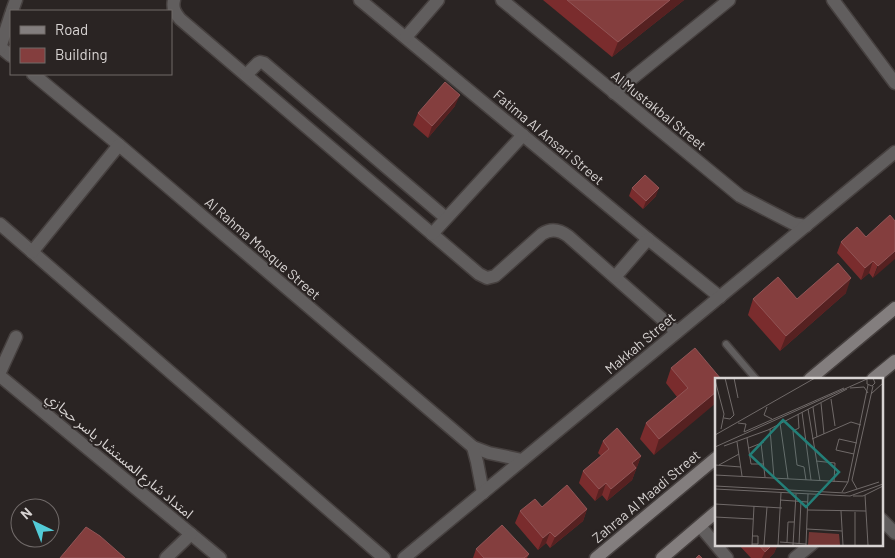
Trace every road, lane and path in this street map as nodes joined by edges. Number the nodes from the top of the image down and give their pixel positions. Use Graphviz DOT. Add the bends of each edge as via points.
graph roads {
  1 [pos="174,0"];
  2 [pos="360,0"];
  3 [pos="438,0"];
  4 [pos="502,0"];
  5 [pos="729,0"];
  6 [pos="833,0"];
  7 [pos="10,19"];
  8 [pos="406,37"];
  9 [pos="0,47"];
  10 [pos="10,55"];
  11 [pos="34,75"];
  12 [pos="246,75"];
  13 [pos="895,83"];
  14 [pos="614,93"];
  15 [pos="523,135"];
  16 [pos="119,145"];
  17 [pos="895,152"];
  18 [pos="446,218"];
  19 [pos="0,224"];
  20 [pos="806,226"];
  21 [pos="432,234"];
  22 [pos="648,239"];
  23 [pos="32,252"];
  24 [pos="616,278"];
  25 [pos="720,297"];
  26 [pos="895,308"];
  27 [pos="677,332"];
  28 [pos="16,337"];
  29 [pos="726,344"];
  30 [pos="895,360"];
  31 [pos="0,374"];
  32 [pos="755,378"];
  33 [pos="811,378"];
  34 [pos="874,378"];
  35 [pos="473,447"];
  36 [pos="715,459"];
  37 [pos="522,460"];
  38 [pos="482,493"];
  39 [pos="715,513"];
  40 [pos="882,520"];
  41 [pos="700,526"];
  42 [pos="191,534"];
  43 [pos="895,534"];
  44 [pos="715,544"];
  45 [pos="717,546"];
  46 [pos="166,558"];
  47 [pos="220,558"];
  48 [pos="384,558"];
  49 [pos="404,558"];
  50 [pos="596,558"];
  51 [pos="662,558"];
  52 [pos="727,558"];
  1 -- 12 [label="street" via="177,16"];
  2 -- 8 [label="street, Fatima Al Ansari Street"];
  3 -- 8 [label="street"];
  4 -- 14 [label="street, Al Mustakbal Street"];
  5 -- 14 [label="street"];
  6 -- 13 [label="street"];
  7 -- 9 [label="street"];
  8 -- 15 [label="street, Fatima Al Ansari Street"];
  9 -- 10 [label="street"];
  11 -- 16 [label="street, Al Rahma Mosque Street"];
  12 -- 18 [label="street" via="258,63 264,63"];
  12 -- 21 [label="street"];
  14 -- 20 [label="street, Al Mustakbal Street" via="740,196 794,224"];
  15 -- 18 [label="street"];
  15 -- 22 [label="street, Fatima Al Ansari Street"];
  16 -- 23 [label="street"];
  16 -- 35 [label="street, Al Rahma Mosque Street"];
  17 -- 20 [label="street, Makkah Street"];
  18 -- 21 [label="street"];
  19 -- 23 [label="street"];
  20 -- 25 [label="street, Makkah Street"];
  21 -- 24 [label="street" via="487,278 499,274 542,234 557,230"];
  22 -- 24 [label="street"];
  22 -- 25 [label="street, Fatima Al Ansari Street"];
  23 -- 48 [label="street"];
  24 -- 27 [label="street"];
  25 -- 27 [label="street, Makkah Street"];
  26 -- 33 [label="main road"];
  27 -- 37 [label="street, Makkah Street"];
  28 -- 31 [label="street"];
  29 -- 32 [label="lane"];
  30 -- 34 [label="main road"];
  31 -- 42 [label="street, امتداد شارع المستشار ياسر حجازي"];
  35 -- 37 [label="street, Al Rahma Mosque Street"];
  35 -- 38 [label="street"];
  36 -- 50 [label="main road, Zahraa Al Maadi Street"];
  37 -- 38 [label="street, Makkah Street"];
  38 -- 49 [label="street, Makkah Street"];
  39 -- 41 [label="main road"];
  40 -- 43 [label="street"];
  41 -- 44 [label="street"];
  41 -- 51 [label="main road"];
  42 -- 46 [label="street"];
  42 -- 47 [label="street, امتداد شارع المستشار ياسر حجازي"];
  45 -- 52 [label="street"];
}
